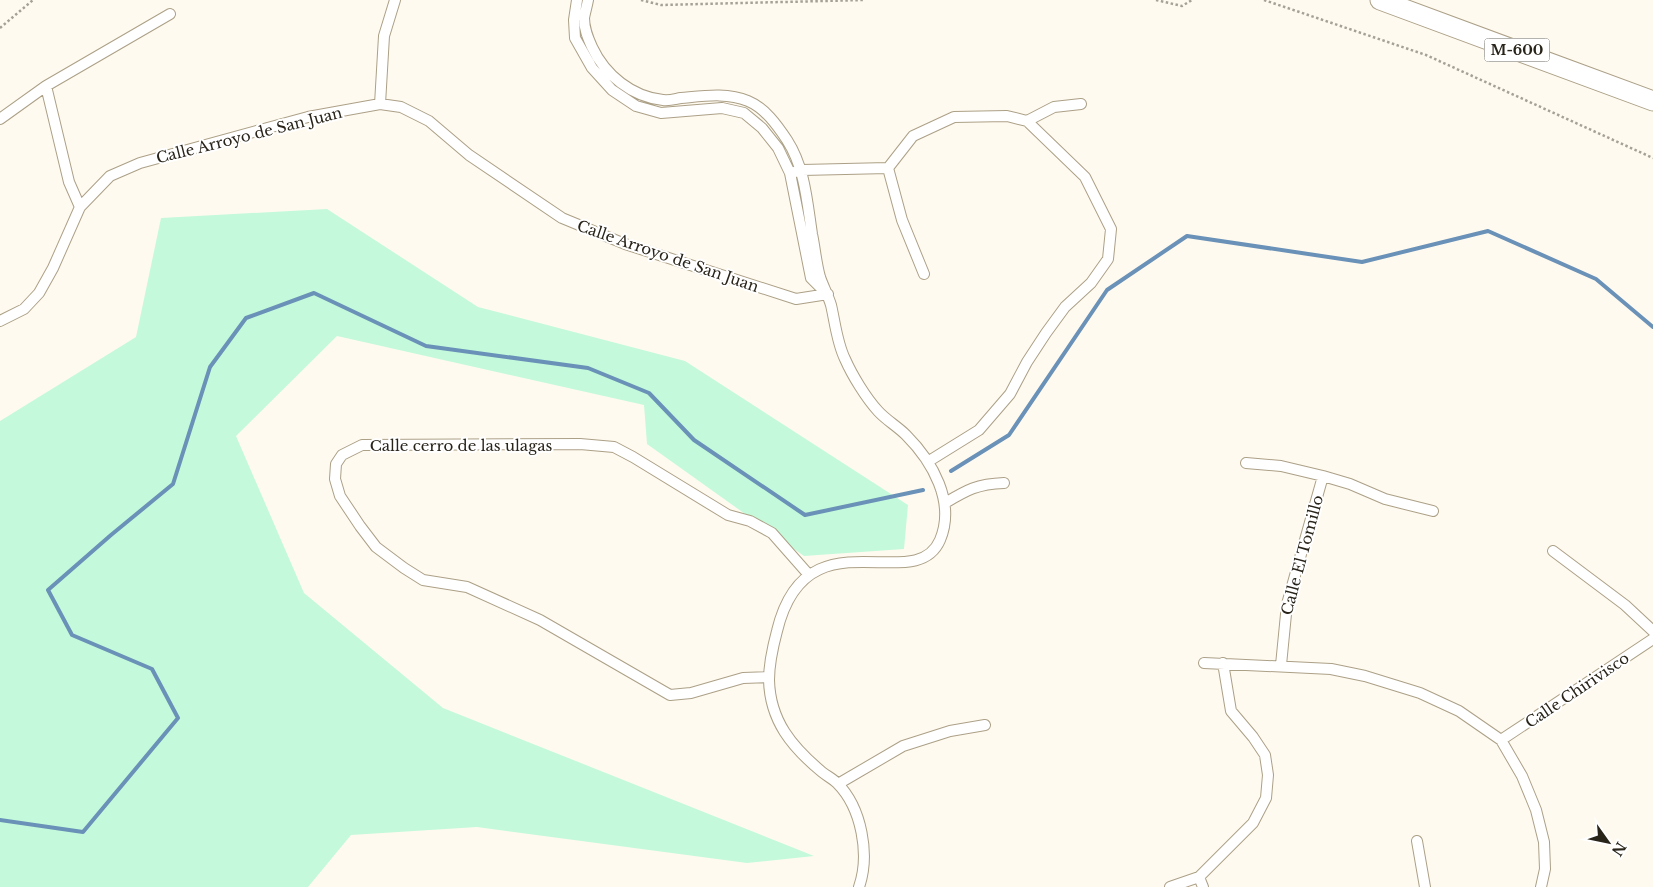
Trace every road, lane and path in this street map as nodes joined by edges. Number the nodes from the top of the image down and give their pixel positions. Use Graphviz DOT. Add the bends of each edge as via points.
graph roads {
  1 [pos="33,0"];
  2 [pos="395,0"];
  3 [pos="577,0"];
  4 [pos="588,0"];
  5 [pos="640,0"];
  6 [pos="864,0"];
  7 [pos="1156,0"];
  8 [pos="1192,0"];
  9 [pos="1264,0"];
  10 [pos="1380,0"];
  11 [pos="170,14"];
  12 [pos="0,28"];
  13 [pos="46,86"];
  14 [pos="1653,101"];
  15 [pos="380,104"];
  16 [pos="1081,104"];
  17 [pos="0,119"];
  18 [pos="1026,120"];
  19 [pos="1653,158"];
  20 [pos="888,168"];
  21 [pos="802,170"];
  22 [pos="790,173"];
  23 [pos="80,207"];
  24 [pos="924,274"];
  25 [pos="828,294"];
  26 [pos="0,321"];
  27 [pos="929,461"];
  28 [pos="1246,463"];
  29 [pos="1324,476"];
  30 [pos="1004,484"];
  31 [pos="945,503"];
  32 [pos="1433,512"];
  33 [pos="1553,551"];
  34 [pos="809,575"];
  35 [pos="1653,631"];
  36 [pos="1653,639"];
  37 [pos="1204,663"];
  38 [pos="1223,663"];
  39 [pos="1280,665"];
  40 [pos="769,677"];
  41 [pos="985,725"];
  42 [pos="1500,740"];
  43 [pos="838,784"];
  44 [pos="1417,841"];
  45 [pos="1201,882"];
  46 [pos="859,887"];
  47 [pos="1170,887"];
  48 [pos="1425,887"];
  49 [pos="1541,887"];
  1 -- 12 [label="path"];
  2 -- 15 [label="street" via="384,36"];
  3 -- 22 [label="street" via="575,38 592,68 612,90 636,106 661,113 722,108 744,112 778,148"];
  4 -- 21 [label="street" via="584,19 586,34 599,62 620,82 640,95 664,100 725,95 750,102 772,119"];
  5 -- 6 [label="path" via="661,5"];
  7 -- 8 [label="path" via="1182,6"];
  9 -- 19 [label="path" via="1426,55"];
  10 -- 14 [label="highway, M-600"];
  11 -- 13 [label="street"];
  13 -- 17 [label="street"];
  13 -- 23 [label="street" via="69,182"];
  15 -- 23 [label="street, Calle Arroyo de San Juan" via="308,117 140,163 110,176"];
  15 -- 25 [label="street, Calle Arroyo de San Juan" via="400,107 429,121 469,155 562,218 625,244 796,299"];
  16 -- 18 [label="street" via="1054,107"];
  18 -- 20 [label="street" via="1007,116 954,117 913,136"];
  18 -- 27 [label="street" via="1085,177 1111,229 1108,259 1091,283 1065,307 1027,362 1010,394 979,430"];
  20 -- 21 [label="street"];
  20 -- 24 [label="street" via="902,220"];
  21 -- 22 [label="street"];
  21 -- 25 [label="street" via="820,276"];
  22 -- 25 [label="street" via="811,278"];
  23 -- 26 [label="street, Calle Arroyo de San Juan" via="39,293 24,309"];
  25 -- 27 [label="street" via="844,358 852,372 878,411"];
  27 -- 31 [label="street"];
  28 -- 29 [label="street, Calle El Tomillo" via="1282,466"];
  29 -- 32 [label="street, Calle El Tomillo" via="1385,499"];
  29 -- 39 [label="street, Calle El Tomillo" via="1286,604"];
  30 -- 31 [label="street" via="985,484 966,490"];
  31 -- 34 [label="street" via="940,540 926,558 915,562 852,561 834,564"];
  33 -- 35 [label="street" via="1625,605"];
  34 -- 40 [label="street" via="796,586 784,609"];
  34 -- 40 [label="street, Calle cerro de las ulagas" via="772,534 750,521 728,515 614,447 580,444 362,445 342,455 336,464 335,479 340,496 360,526 376,547 422,580 468,587 540,620 670,695 691,693 743,678"];
  36 -- 42 [label="street, Calle Chirivisco"];
  37 -- 38 [label="street"];
  38 -- 39 [label="street"];
  38 -- 45 [label="street" via="1231,711 1265,755 1268,775 1266,798 1253,823"];
  39 -- 42 [label="street" via="1331,669 1365,676 1420,694 1459,711"];
  40 -- 43 [label="street" via="771,703 780,727 799,751"];
  41 -- 43 [label="street" via="950,731 903,746"];
  42 -- 49 [label="street" via="1522,776 1536,810 1544,842 1545,869"];
  43 -- 46 [label="street" via="860,827 865,854"];
  44 -- 48 [label="street"];
  45 -- 47 [label="street"];
}
